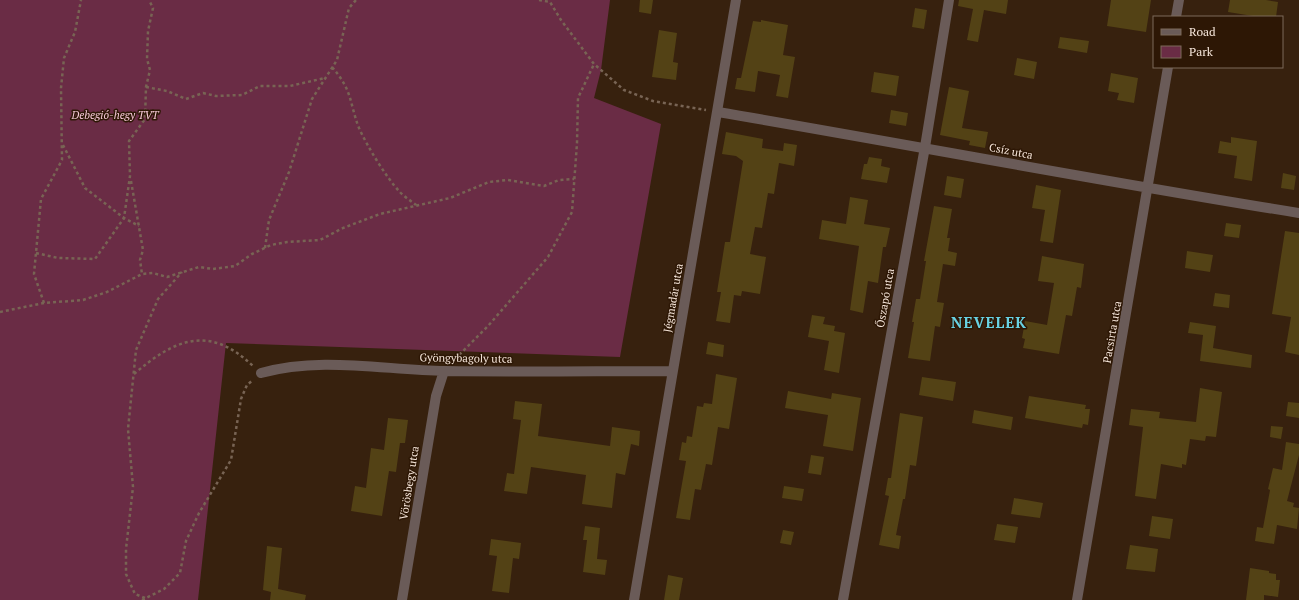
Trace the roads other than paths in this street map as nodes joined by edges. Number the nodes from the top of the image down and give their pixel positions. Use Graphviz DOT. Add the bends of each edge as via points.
graph roads {
  1 [pos="736,0"];
  2 [pos="949,0"];
  3 [pos="1179,0"];
  4 [pos="1176,16"];
  5 [pos="1168,68"];
  6 [pos="718,112"];
  7 [pos="925,147"];
  8 [pos="1149,189"];
  9 [pos="1299,212"];
  10 [pos="444,371"];
  11 [pos="672,371"];
  12 [pos="261,373"];
  13 [pos="402,600"];
  14 [pos="634,600"];
  15 [pos="843,600"];
  16 [pos="1077,600"];
  1 -- 6 [label="street, Jégmadár utca"];
  2 -- 7 [label="street, Őszapó utca"];
  3 -- 4 [label="street"];
  5 -- 8 [label="street, Pacsirta utca"];
  6 -- 7 [label="street, Csíz utca"];
  6 -- 11 [label="street, Jégmadár utca"];
  7 -- 8 [label="street, Csíz utca"];
  7 -- 15 [label="street, Őszapó utca"];
  8 -- 9 [label="street, Csíz utca"];
  8 -- 16 [label="street, Pacsirta utca"];
  10 -- 11 [label="street, Gyöngybagoly utca"];
  10 -- 12 [label="street, Gyöngybagoly utca" via="339,365 280,368"];
  10 -- 13 [label="street, Vörösbegy utca" via="436,396"];
  11 -- 14 [label="street, Jégmadár utca"];
}
